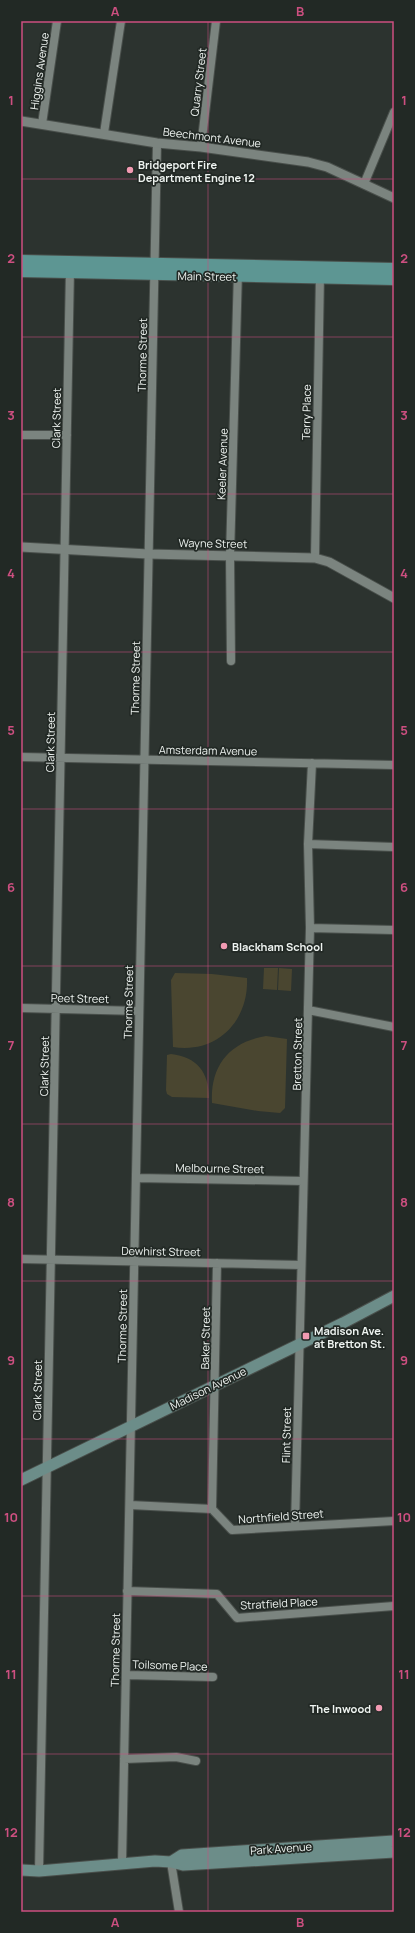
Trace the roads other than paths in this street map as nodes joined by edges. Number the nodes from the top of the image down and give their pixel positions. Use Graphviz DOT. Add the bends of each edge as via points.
graph roads {
  1 [pos="57,21"];
  2 [pos="121,21"];
  3 [pos="216,21"];
  4 [pos="394,112"];
  5 [pos="21,121"];
  6 [pos="42,124"];
  7 [pos="104,133"];
  8 [pos="157,143"];
  9 [pos="201,147"];
  10 [pos="364,184"];
  11 [pos="394,198"];
  12 [pos="21,261"];
  13 [pos="70,267"];
  14 [pos="154,269"];
  15 [pos="394,269"];
  16 [pos="21,271"];
  17 [pos="238,271"];
  18 [pos="320,272"];
  19 [pos="394,279"];
  20 [pos="21,435"];
  21 [pos="67,435"];
  22 [pos="21,547"];
  23 [pos="65,549"];
  24 [pos="148,554"];
  25 [pos="230,556"];
  26 [pos="315,558"];
  27 [pos="394,598"];
  28 [pos="231,662"];
  29 [pos="21,757"];
  30 [pos="61,758"];
  31 [pos="144,760"];
  32 [pos="312,763"];
  33 [pos="394,765"];
  34 [pos="308,844"];
  35 [pos="394,847"];
  36 [pos="310,928"];
  37 [pos="394,930"];
  38 [pos="21,1008"];
  39 [pos="56,1009"];
  40 [pos="308,1010"];
  41 [pos="139,1011"];
  42 [pos="394,1027"];
  43 [pos="136,1178"];
  44 [pos="303,1181"];
  45 [pos="21,1259"];
  46 [pos="51,1260"];
  47 [pos="134,1262"];
  48 [pos="217,1263"];
  49 [pos="301,1265"];
  50 [pos="394,1296"];
  51 [pos="299,1345"];
  52 [pos="214,1385"];
  53 [pos="130,1426"];
  54 [pos="46,1468"];
  55 [pos="21,1480"];
  56 [pos="130,1505"];
  57 [pos="212,1509"];
  58 [pos="394,1521"];
  59 [pos="295,1526"];
  60 [pos="127,1591"];
  61 [pos="394,1606"];
  62 [pos="126,1675"];
  63 [pos="214,1678"];
  64 [pos="124,1759"];
  65 [pos="196,1761"];
  66 [pos="394,1842"];
  67 [pos="394,1852"];
  68 [pos="171,1862"];
  69 [pos="122,1863"];
  70 [pos="28,1871"];
  71 [pos="179,1912"];
  1 -- 6 [label="street, Higgins Avenue"];
  2 -- 7 [label="street"];
  3 -- 9 [label="street, Quarry Street"];
  4 -- 10 [label="street"];
  5 -- 6 [label="street, Beechmont Avenue"];
  6 -- 7 [label="street, Beechmont Avenue"];
  7 -- 8 [label="street, Beechmont Avenue"];
  8 -- 9 [label="street, Beechmont Avenue"];
  8 -- 14 [label="street, Thorme Street"];
  9 -- 10 [label="street, Beechmont Avenue" via="308,162 327,167"];
  10 -- 11 [label="street, Beechmont Avenue"];
  12 -- 13 [label="main road, Main Street"];
  13 -- 14 [label="main road, Main Street"];
  13 -- 16 [label="main road, Main Street"];
  13 -- 21 [label="street, Clark Street"];
  14 -- 17 [label="main road, Main Street"];
  14 -- 24 [label="street, Thorme Street"];
  15 -- 18 [label="main road, Main Street"];
  17 -- 18 [label="main road, Main Street"];
  17 -- 25 [label="street, Keeler Avenue"];
  18 -- 19 [label="main road, Main Street"];
  18 -- 26 [label="street, Terry Place"];
  20 -- 21 [label="street"];
  21 -- 23 [label="street, Clark Street"];
  22 -- 23 [label="street, Wayne Street"];
  23 -- 24 [label="street, Wayne Street"];
  23 -- 30 [label="street, Clark Street"];
  24 -- 25 [label="street, Wayne Street"];
  24 -- 31 [label="street, Thorme Street"];
  25 -- 26 [label="street, Wayne Street"];
  25 -- 28 [label="street, Keeler Avenue"];
  26 -- 27 [label="street, Wayne Street" via="328,562"];
  29 -- 30 [label="street, Amsterdam Avenue"];
  30 -- 31 [label="street, Amsterdam Avenue"];
  30 -- 39 [label="street, Clark Street"];
  31 -- 32 [label="street, Amsterdam Avenue"];
  31 -- 41 [label="street, Thorme Street"];
  32 -- 33 [label="street, Amsterdam Avenue"];
  32 -- 34 [label="street, Bretton Street"];
  34 -- 35 [label="street"];
  34 -- 36 [label="street, Bretton Street"];
  36 -- 37 [label="street"];
  36 -- 40 [label="street, Bretton Street"];
  38 -- 39 [label="street, Peet Street"];
  39 -- 41 [label="street, Peet Street"];
  39 -- 46 [label="street, Clark Street"];
  40 -- 42 [label="street"];
  40 -- 44 [label="street, Bretton Street"];
  41 -- 43 [label="street, Thorme Street"];
  43 -- 44 [label="street, Melbourne Street"];
  43 -- 47 [label="street, Thorme Street"];
  44 -- 49 [label="street, Bretton Street"];
  45 -- 46 [label="street, Dewhirst Street"];
  46 -- 47 [label="street, Dewhirst Street"];
  46 -- 54 [label="street, Clark Street"];
  47 -- 48 [label="street, Dewhirst Street"];
  47 -- 53 [label="street, Thorme Street"];
  48 -- 49 [label="street, Dewhirst Street"];
  48 -- 52 [label="street, Baker Street"];
  49 -- 51 [label="street, Bretton Street"];
  50 -- 51 [label="main road, Madison Avenue"];
  51 -- 52 [label="main road, Madison Avenue"];
  51 -- 59 [label="street, Flint Street"];
  52 -- 53 [label="main road, Madison Avenue"];
  52 -- 57 [label="street, Baker Street"];
  53 -- 54 [label="main road, Madison Avenue"];
  53 -- 56 [label="street, Thorme Street"];
  54 -- 55 [label="main road, Madison Avenue"];
  54 -- 70 [label="street, Clark Street"];
  56 -- 57 [label="street"];
  56 -- 60 [label="street, Thorme Street"];
  57 -- 59 [label="street, Northfield Street" via="232,1530"];
  58 -- 59 [label="street, Northfield Street"];
  60 -- 61 [label="street, Stratfield Place" via="217,1594 237,1618"];
  60 -- 62 [label="street, Thorme Street"];
  62 -- 63 [label="street, Toilsome Place"];
  62 -- 64 [label="street, Thorme Street"];
  64 -- 65 [label="street" via="176,1757"];
  64 -- 69 [label="street, Thorme Street"];
  66 -- 68 [label="main road, Park Avenue" via="182,1855"];
  67 -- 68 [label="main road, Park Avenue" via="183,1865"];
  68 -- 69 [label="main road, Park Avenue"];
  68 -- 71 [label="street"];
  69 -- 70 [label="main road, Park Avenue"];
}
